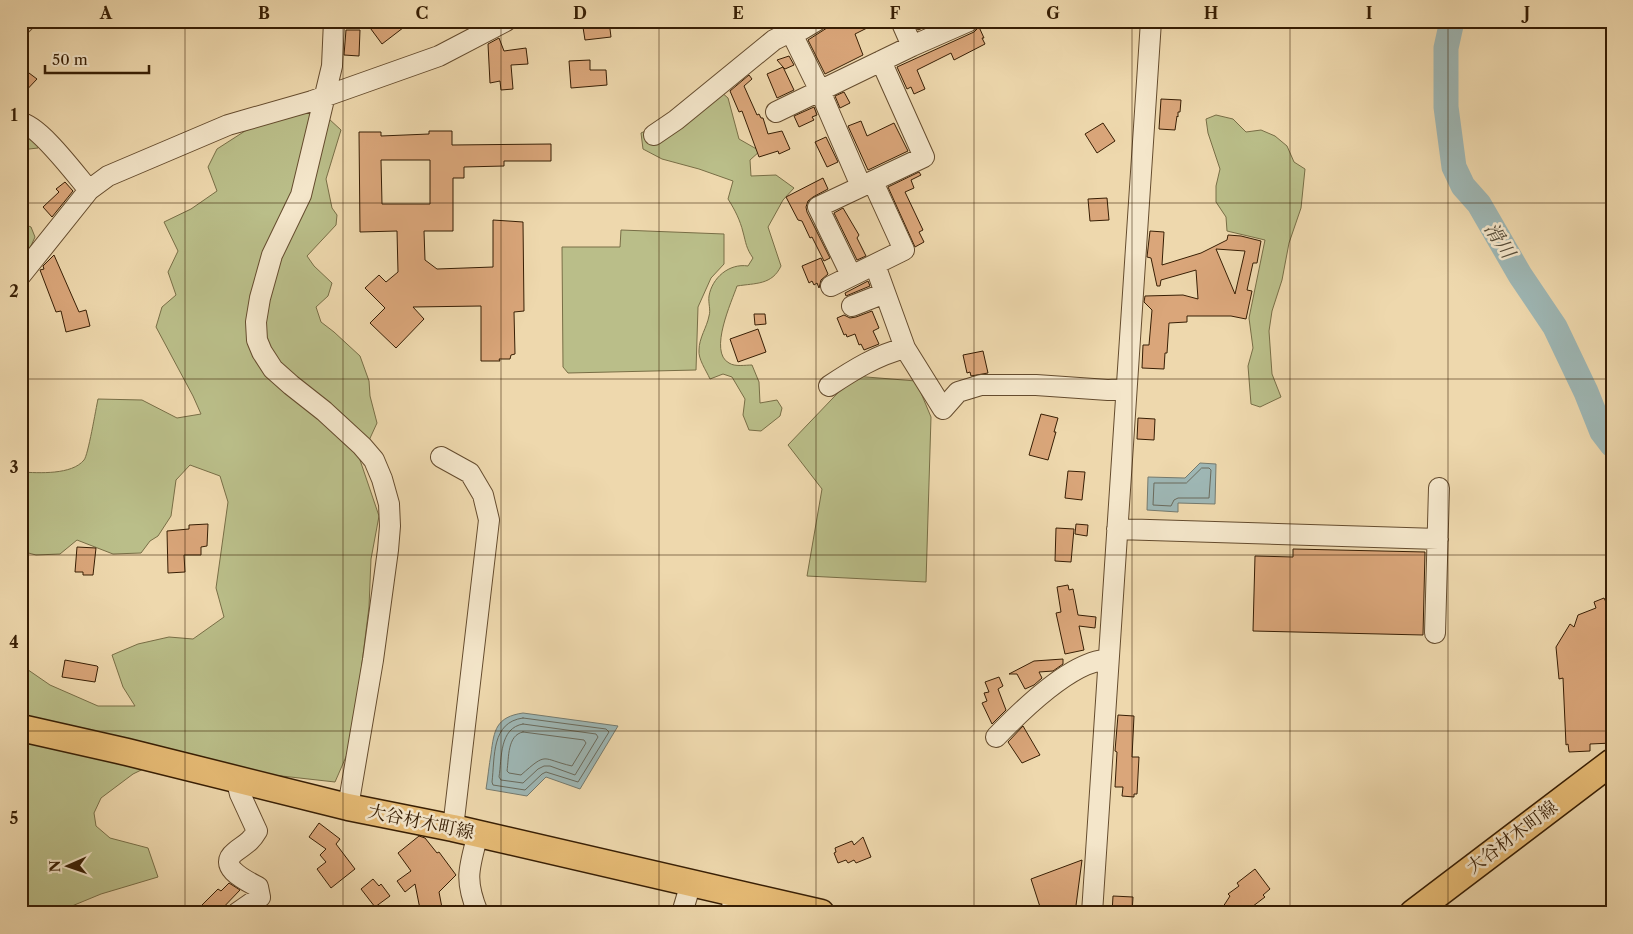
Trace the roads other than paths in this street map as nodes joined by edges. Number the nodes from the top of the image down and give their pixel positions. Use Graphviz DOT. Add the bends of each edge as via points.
graph roads {
  1 [pos="25,21"];
  2 [pos="334,21"];
  3 [pos="506,21"];
  4 [pos="816,21"];
  5 [pos="901,21"];
  6 [pos="970,21"];
  7 [pos="1151,21"];
  8 [pos="21,25"];
  9 [pos="792,34"];
  10 [pos="912,46"];
  11 [pos="881,61"];
  12 [pos="820,91"];
  13 [pos="325,96"];
  14 [pos="776,112"];
  15 [pos="21,123"];
  16 [pos="654,135"];
  17 [pos="867,184"];
  18 [pos="89,190"];
  19 [pos="876,265"];
  20 [pos="21,275"];
  21 [pos="851,275"];
  22 [pos="831,286"];
  23 [pos="885,293"];
  24 [pos="852,306"];
  25 [pos="905,348"];
  26 [pos="829,386"];
  27 [pos="1126,389"];
  28 [pos="441,457"];
  29 [pos="1439,488"];
  30 [pos="1116,529"];
  31 [pos="1438,539"];
  32 [pos="1435,633"];
  33 [pos="1108,660"];
  34 [pos="21,728"];
  35 [pos="996,737"];
  36 [pos="1612,762"];
  37 [pos="236,778"];
  38 [pos="348,807"];
  39 [pos="453,828"];
  40 [pos="478,834"];
  41 [pos="692,883"];
  42 [pos="732,903"];
  43 [pos="236,913"];
  44 [pos="478,913"];
  45 [pos="682,913"];
  46 [pos="821,913"];
  47 [pos="1092,913"];
  48 [pos="1413,913"];
  1 -- 8 [label="street"];
  2 -- 13 [label="street" via="332,66"];
  3 -- 13 [label="street" via="439,56"];
  4 -- 9 [label="street"];
  5 -- 10 [label="street"];
  6 -- 10 [label="street"];
  7 -- 27 [label="street"];
  9 -- 12 [label="street"];
  9 -- 16 [label="street" via="774,40"];
  10 -- 11 [label="street"];
  11 -- 12 [label="street"];
  11 -- 17 [label="street" via="924,157"];
  12 -- 14 [label="street"];
  12 -- 17 [label="street"];
  13 -- 18 [label="street" via="228,126 108,176"];
  13 -- 38 [label="street" via="301,195 272,255 256,322 257,340 273,369 324,411 374,460 389,504 388,550 374,660"];
  15 -- 18 [label="street" via="28,124 39,134"];
  17 -- 19 [label="street" via="904,250"];
  17 -- 21 [label="street" via="818,208"];
  18 -- 20 [label="street"];
  19 -- 21 [label="street"];
  19 -- 23 [label="street"];
  21 -- 22 [label="street"];
  23 -- 24 [label="street"];
  23 -- 25 [label="street"];
  25 -- 26 [label="street" via="872,360"];
  25 -- 27 [label="street" via="943,409 958,392 980,385"];
  27 -- 30 [label="street"];
  28 -- 39 [label="street" via="470,473 484,495 490,520"];
  29 -- 31 [label="street"];
  30 -- 31 [label="street"];
  30 -- 33 [label="street"];
  31 -- 32 [label="street"];
  33 -- 35 [label="street" via="1098,660 1059,680"];
  33 -- 47 [label="street"];
  34 -- 37 [label="main road, 大谷材木町線"];
  36 -- 48 [label="main road, 大谷材木町線"];
  37 -- 38 [label="main road, 大谷材木町線"];
  37 -- 43 [label="street" via="257,830 252,841 233,853 230,868 258,888 260,897"];
  38 -- 39 [label="main road, 大谷材木町線"];
  39 -- 40 [label="main road, 大谷材木町線"];
  40 -- 41 [label="main road, 大谷材木町線"];
  40 -- 44 [label="street" via="469,884"];
  41 -- 42 [label="main road, 大谷材木町線"];
  41 -- 45 [label="street"];
  42 -- 46 [label="main road, 大谷材木町線"];
}
